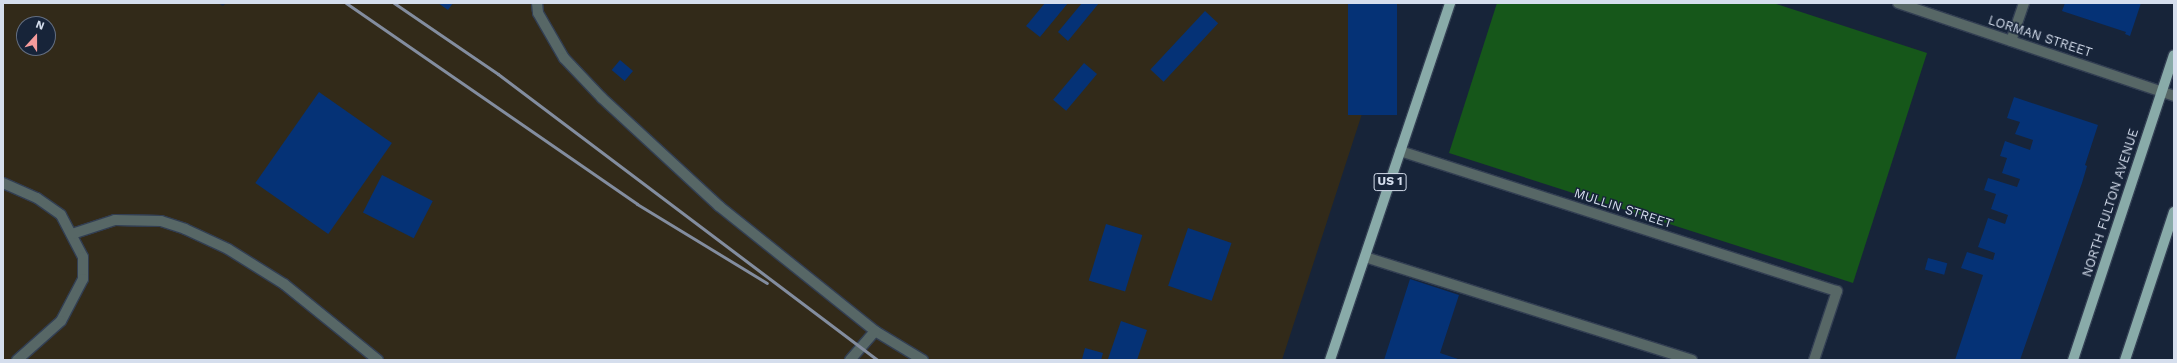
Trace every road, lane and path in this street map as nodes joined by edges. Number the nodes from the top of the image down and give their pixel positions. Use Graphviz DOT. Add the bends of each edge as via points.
graph roads {
  1 [pos="537,3"];
  2 [pos="1450,3"];
  3 [pos="1898,3"];
  4 [pos="2024,3"];
  5 [pos="2011,41"];
  6 [pos="2174,55"];
  7 [pos="2162,91"];
  8 [pos="2174,96"];
  9 [pos="1400,151"];
  10 [pos="3,183"];
  11 [pos="2174,212"];
  12 [pos="72,234"];
  13 [pos="1365,257"];
  14 [pos="875,331"];
  15 [pos="17,360"];
  16 [pos="378,360"];
  17 [pos="850,360"];
  18 [pos="923,360"];
  19 [pos="1330,360"];
  20 [pos="1692,360"];
  21 [pos="1814,360"];
  22 [pos="2072,360"];
  23 [pos="2125,360"];
  1 -- 14 [label="street" via="538,13 564,58 602,98 719,206"];
  2 -- 9 [label="main road, US 1"];
  3 -- 5 [label="street, LORMAN STREET"];
  4 -- 5 [label="street"];
  5 -- 7 [label="street, LORMAN STREET"];
  6 -- 7 [label="main road, NORTH FULTON AVENUE"];
  7 -- 8 [label="street, LORMAN STREET"];
  7 -- 22 [label="main road, NORTH FULTON AVENUE"];
  9 -- 13 [label="main road, US 1"];
  9 -- 21 [label="street, MULLIN STREET" via="1837,292"];
  10 -- 12 [label="street" via="38,198 61,215"];
  11 -- 23 [label="main road"];
  12 -- 15 [label="street" via="83,257 83,279 61,321"];
  12 -- 16 [label="street" via="115,220 161,221 185,230 228,249 284,284"];
  13 -- 19 [label="main road, US 1"];
  13 -- 20 [label="street"];
  14 -- 17 [label="street"];
  14 -- 18 [label="street"];
}
